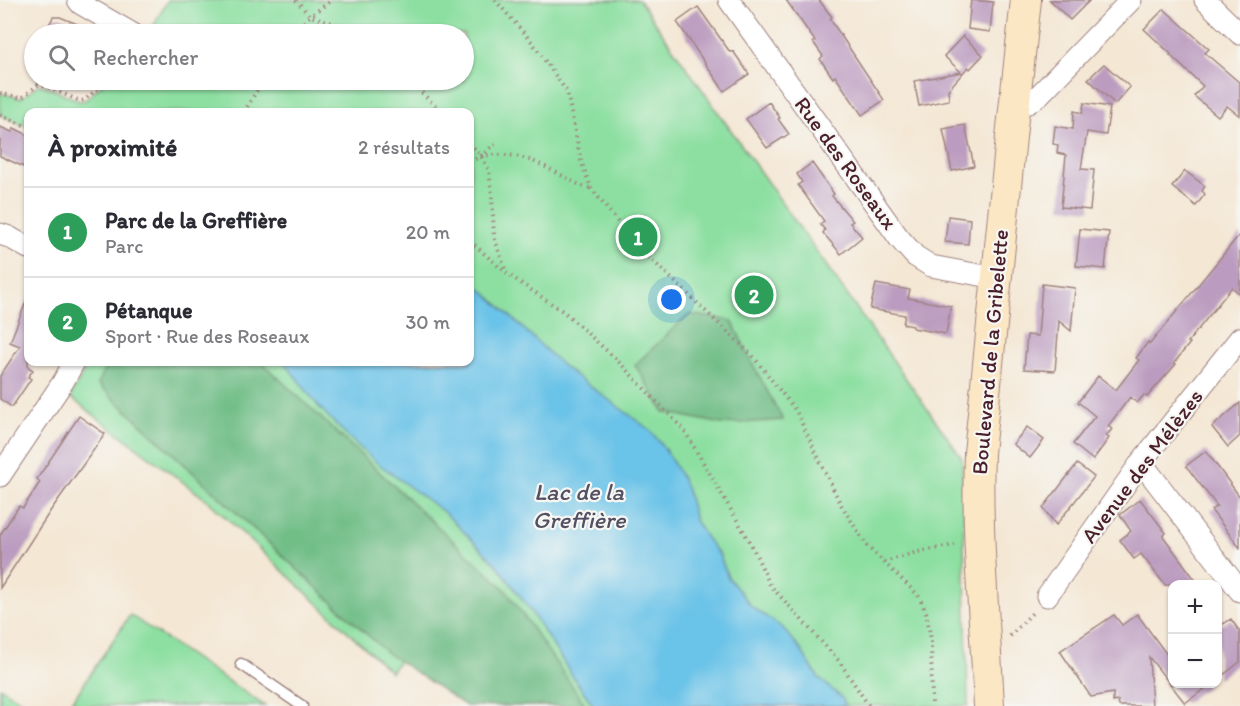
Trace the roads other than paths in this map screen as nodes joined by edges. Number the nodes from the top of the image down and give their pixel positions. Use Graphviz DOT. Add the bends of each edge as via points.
graph roads {
  1 [pos="78,0"];
  2 [pos="729,0"];
  3 [pos="1026,0"];
  4 [pos="1131,0"];
  5 [pos="1206,0"];
  6 [pos="116,24"];
  7 [pos="1240,34"];
  8 [pos="1014,106"];
  9 [pos="0,234"];
  10 [pos="24,246"];
  11 [pos="996,278"];
  12 [pos="1240,338"];
  13 [pos="72,366"];
  14 [pos="1141,462"];
  15 [pos="0,476"];
  16 [pos="1240,591"];
  17 [pos="1047,596"];
  18 [pos="241,664"];
  19 [pos="302,706"];
  20 [pos="989,706"];
  1 -- 6 [label="street"];
  2 -- 11 [label="street, Rue des Roseaux" via="915,256 931,266"];
  3 -- 8 [label="main road, Boulevard de la Gribelette"];
  4 -- 8 [label="street" via="1039,95"];
  5 -- 7 [label="street"];
  8 -- 11 [label="main road, Boulevard de la Gribelette"];
  9 -- 10 [label="street"];
  11 -- 20 [label="main road, Boulevard de la Gribelette" via="978,482"];
  12 -- 14 [label="street, Avenue des Mélèzes"];
  13 -- 15 [label="street"];
  14 -- 16 [label="street"];
  14 -- 17 [label="street, Avenue des Mélèzes"];
  18 -- 19 [label="lane"];
}
